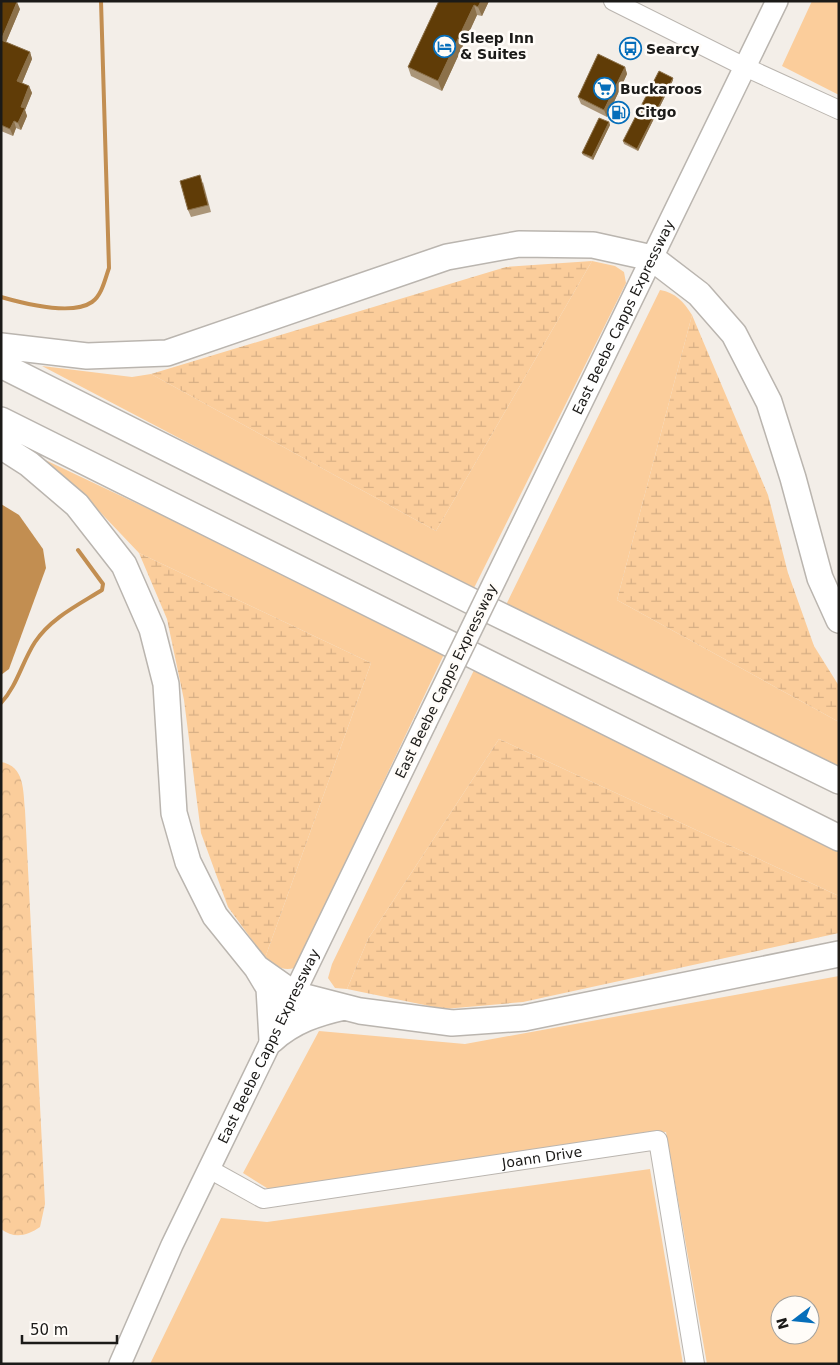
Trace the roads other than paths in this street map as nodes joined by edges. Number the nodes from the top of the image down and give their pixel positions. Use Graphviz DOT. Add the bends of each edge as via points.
graph roads {
  1 [pos="613,1"];
  2 [pos="777,1"];
  3 [pos="745,67"];
  4 [pos="839,110"];
  5 [pos="652,258"];
  6 [pos="1,346"];
  7 [pos="1,364"];
  8 [pos="1,420"];
  9 [pos="1,446"];
  10 [pos="839,620"];
  11 [pos="839,781"];
  12 [pos="839,838"];
  13 [pos="839,954"];
  14 [pos="257,968"];
  15 [pos="294,994"];
  16 [pos="345,1007"];
  17 [pos="272,1040"];
  18 [pos="209,1169"];
  19 [pos="120,1364"];
  20 [pos="695,1364"];
  1 -- 3 [label="street"];
  2 -- 3 [label="main road, East Beebe Capps Expressway"];
  3 -- 4 [label="street"];
  3 -- 5 [label="main road, East Beebe Capps Expressway"];
  5 -- 6 [label="highway" via="592,244 519,244 447,257 167,353 87,356"];
  5 -- 10 [label="highway" via="700,294 734,334 747,359 769,402 820,578"];
  5 -- 15 [label="main road, East Beebe Capps Expressway, bridge"];
  7 -- 11 [label="highway" via="470,601"];
  8 -- 12 [label="highway"];
  9 -- 14 [label="highway" via="29,464 78,505 124,565 152,629 166,684 174,813 188,862 215,916"];
  13 -- 16 [label="highway" via="524,1018 452,1023"];
  14 -- 15 [label="highway"];
  14 -- 17 [label="highway" via="269,988"];
  15 -- 16 [label="highway"];
  15 -- 17 [label="main road, East Beebe Capps Expressway"];
  16 -- 17 [label="highway" via="313,1015 285,1028"];
  17 -- 18 [label="main road, East Beebe Capps Expressway"];
  18 -- 19 [label="main road, East Beebe Capps Expressway"];
  18 -- 20 [label="street, Joann Drive" via="263,1199 658,1140"];
}
